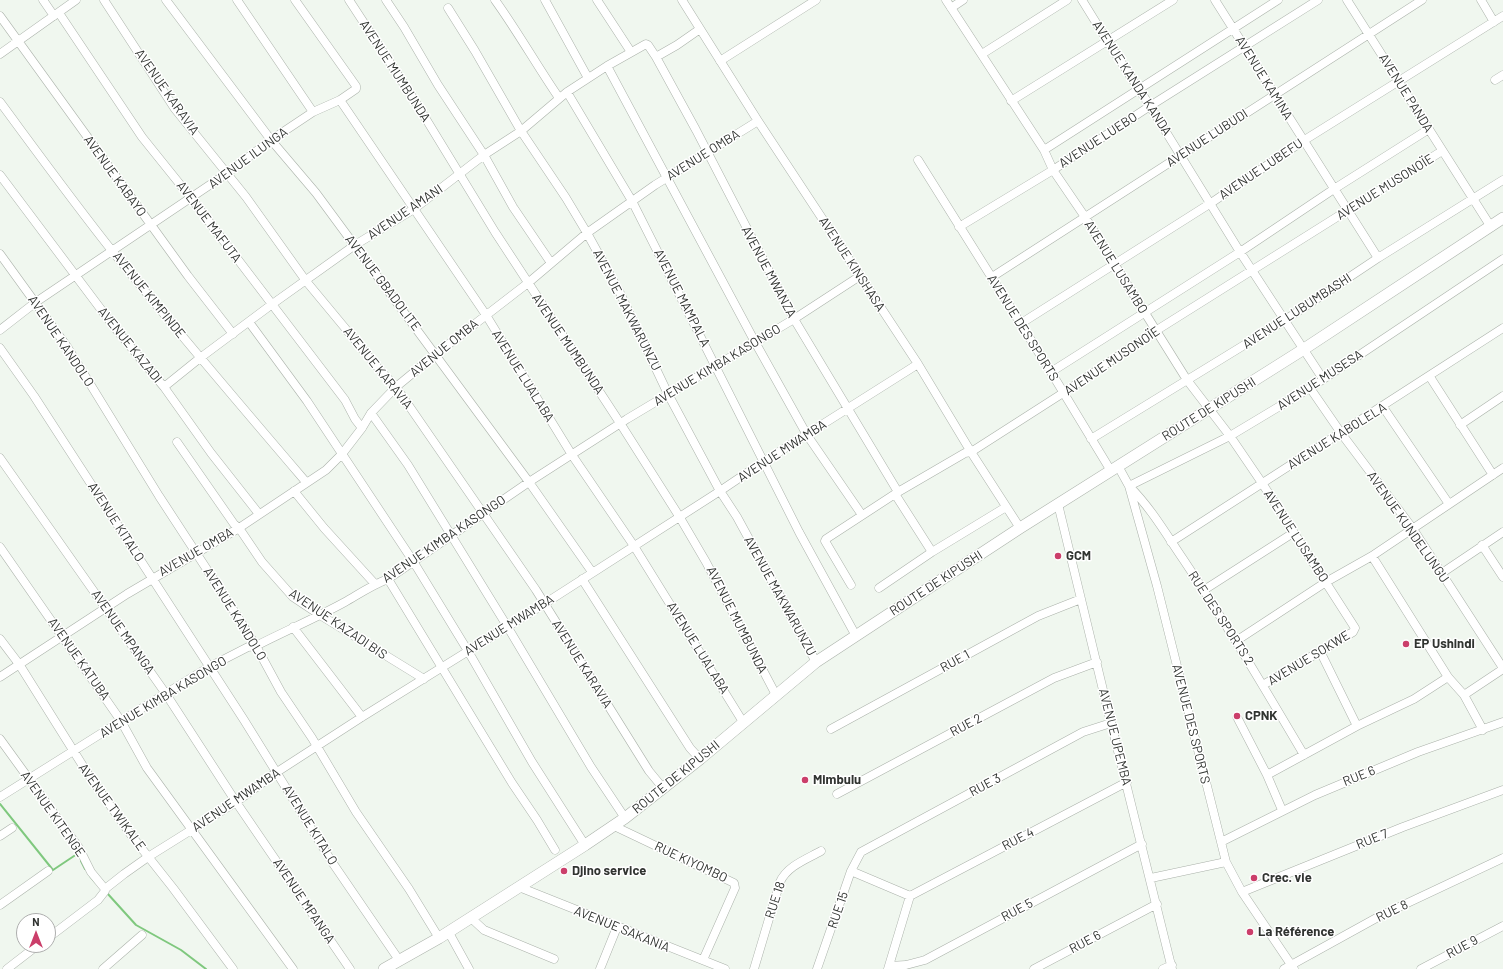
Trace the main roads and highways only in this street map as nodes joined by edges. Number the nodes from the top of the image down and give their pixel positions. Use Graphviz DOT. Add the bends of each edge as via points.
graph roads {
  1 [pos="1503,218"];
  2 [pos="384,969"];
  1 -- 2 [label="highway, ROUTE DE KIPUSHI" via="1304,349 1020,528 816,662 700,759 614,826 471,918"];
}
